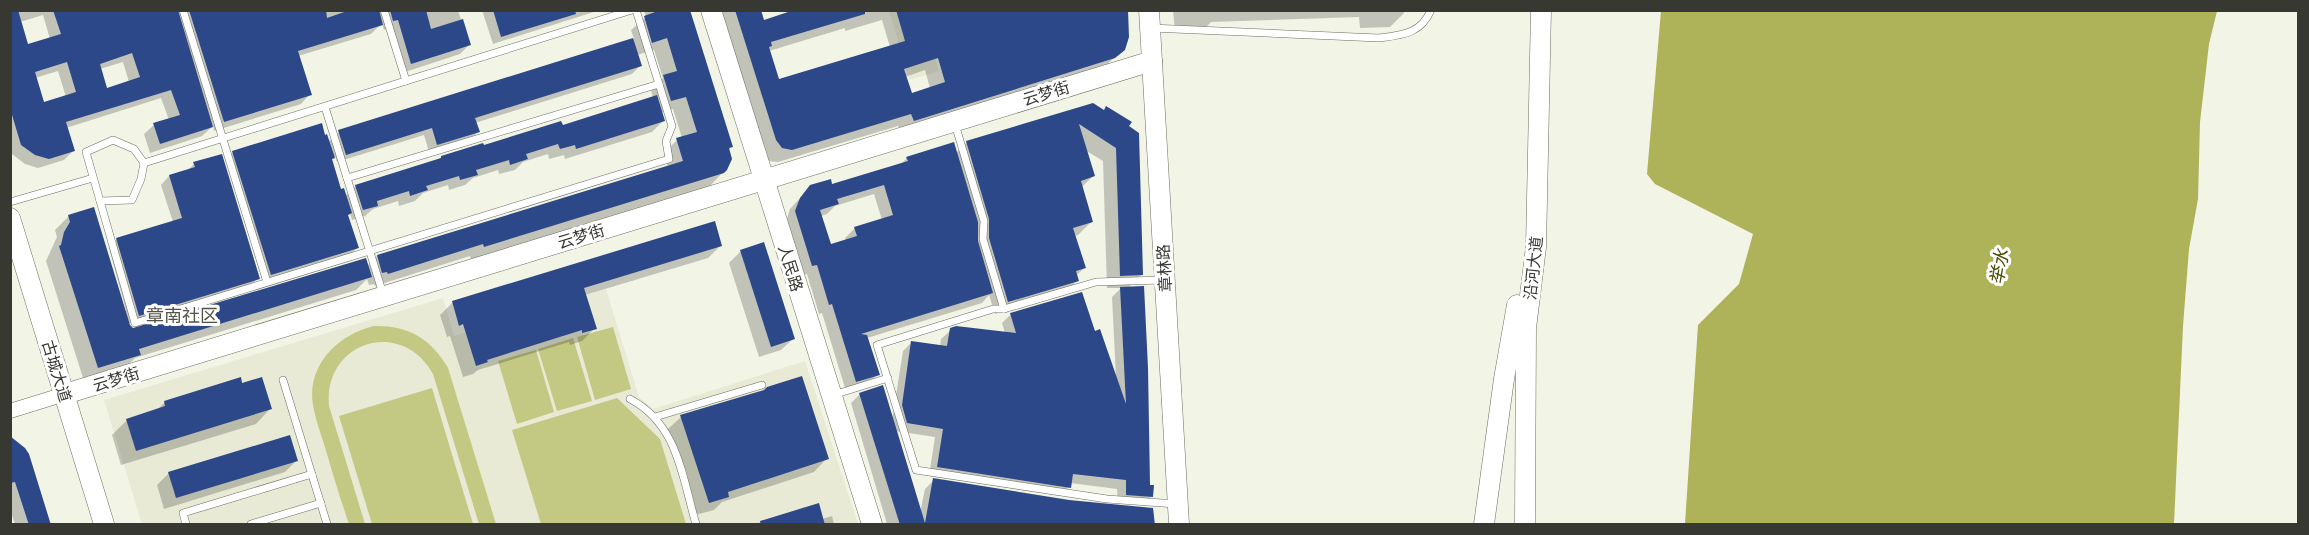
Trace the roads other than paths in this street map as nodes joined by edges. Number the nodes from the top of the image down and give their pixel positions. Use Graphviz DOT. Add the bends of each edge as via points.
graph roads {
  1 [pos="183,10"];
  2 [pos="384,10"];
  3 [pos="634,10"];
  4 [pos="711,10"];
  5 [pos="1431,10"];
  6 [pos="1541,10"];
  7 [pos="1150,19"];
  8 [pos="1152,61"];
  9 [pos="406,81"];
  10 [pos="659,84"];
  11 [pos="324,107"];
  12 [pos="954,122"];
  13 [pos="223,139"];
  14 [pos="144,163"];
  15 [pos="93,178"];
  16 [pos="347,178"];
  17 [pos="764,180"];
  18 [pos="100,201"];
  19 [pos="10,202"];
  20 [pos="10,218"];
  21 [pos="369,251"];
  22 [pos="1533,276"];
  23 [pos="1164,279"];
  24 [pos="267,282"];
  25 [pos="384,296"];
  26 [pos="1004,309"];
  27 [pos="888,378"];
  28 [pos="283,380"];
  29 [pos="762,385"];
  30 [pos="65,394"];
  31 [pos="831,396"];
  32 [pos="630,399"];
  33 [pos="10,411"];
  34 [pos="655,417"];
  35 [pos="312,474"];
  36 [pos="321,503"];
  37 [pos="1178,504"];
  38 [pos="104,525"];
  39 [pos="186,525"];
  40 [pos="251,525"];
  41 [pos="327,525"];
  42 [pos="696,525"];
  43 [pos="872,525"];
  44 [pos="1179,525"];
  45 [pos="1485,525"];
  46 [pos="1525,525"];
  1 -- 13 [label="lane"];
  2 -- 9 [label="lane"];
  3 -- 9 [label="lane"];
  3 -- 10 [label="lane"];
  4 -- 17 [label="street, 人民路"];
  5 -- 7 [label="lane" via="1415,30 1379,38"];
  6 -- 22 [label="street, 沿河大道"];
  7 -- 8 [label="street, 章林路"];
  8 -- 12 [label="street, 云梦街"];
  8 -- 23 [label="street, 章林路"];
  9 -- 11 [label="lane"];
  10 -- 16 [label="lane"];
  10 -- 21 [label="lane" via="672,126 666,141 669,159"];
  11 -- 13 [label="lane"];
  11 -- 16 [label="lane"];
  12 -- 17 [label="street, 云梦街"];
  12 -- 26 [label="lane" via="984,222 983,240"];
  13 -- 14 [label="lane"];
  13 -- 24 [label="lane"];
  14 -- 15 [label="lane" via="134,149 113,140 86,153"];
  14 -- 18 [label="lane" via="132,200"];
  15 -- 18 [label="lane"];
  15 -- 19 [label="lane"];
  16 -- 21 [label="lane"];
  17 -- 25 [label="street, 云梦街"];
  17 -- 31 [label="street, 人民路"];
  18 -- 24 [label="lane" via="135,323"];
  20 -- 30 [label="street, 古城大道"];
  21 -- 24 [label="lane"];
  21 -- 25 [label="lane"];
  22 -- 45 [label="street" via="1518,304"];
  22 -- 46 [label="street, 沿河大道" via="1526,328"];
  23 -- 26 [label="lane" via="1096,282"];
  23 -- 37 [label="street, 章林路"];
  25 -- 30 [label="street, 云梦街"];
  26 -- 27 [label="lane" via="877,345"];
  27 -- 31 [label="lane"];
  27 -- 37 [label="lane" via="916,470 1107,499"];
  28 -- 35 [label="lane"];
  29 -- 34 [label="lane"];
  30 -- 33 [label="street, 云梦街"];
  30 -- 38 [label="street, 古城大道"];
  31 -- 43 [label="street, 人民路"];
  32 -- 34 [label="lane"];
  34 -- 42 [label="lane" via="670,438"];
  35 -- 36 [label="lane"];
  35 -- 39 [label="lane" via="183,513"];
  36 -- 40 [label="lane"];
  36 -- 41 [label="lane"];
  37 -- 44 [label="street, 章林路"];
}
